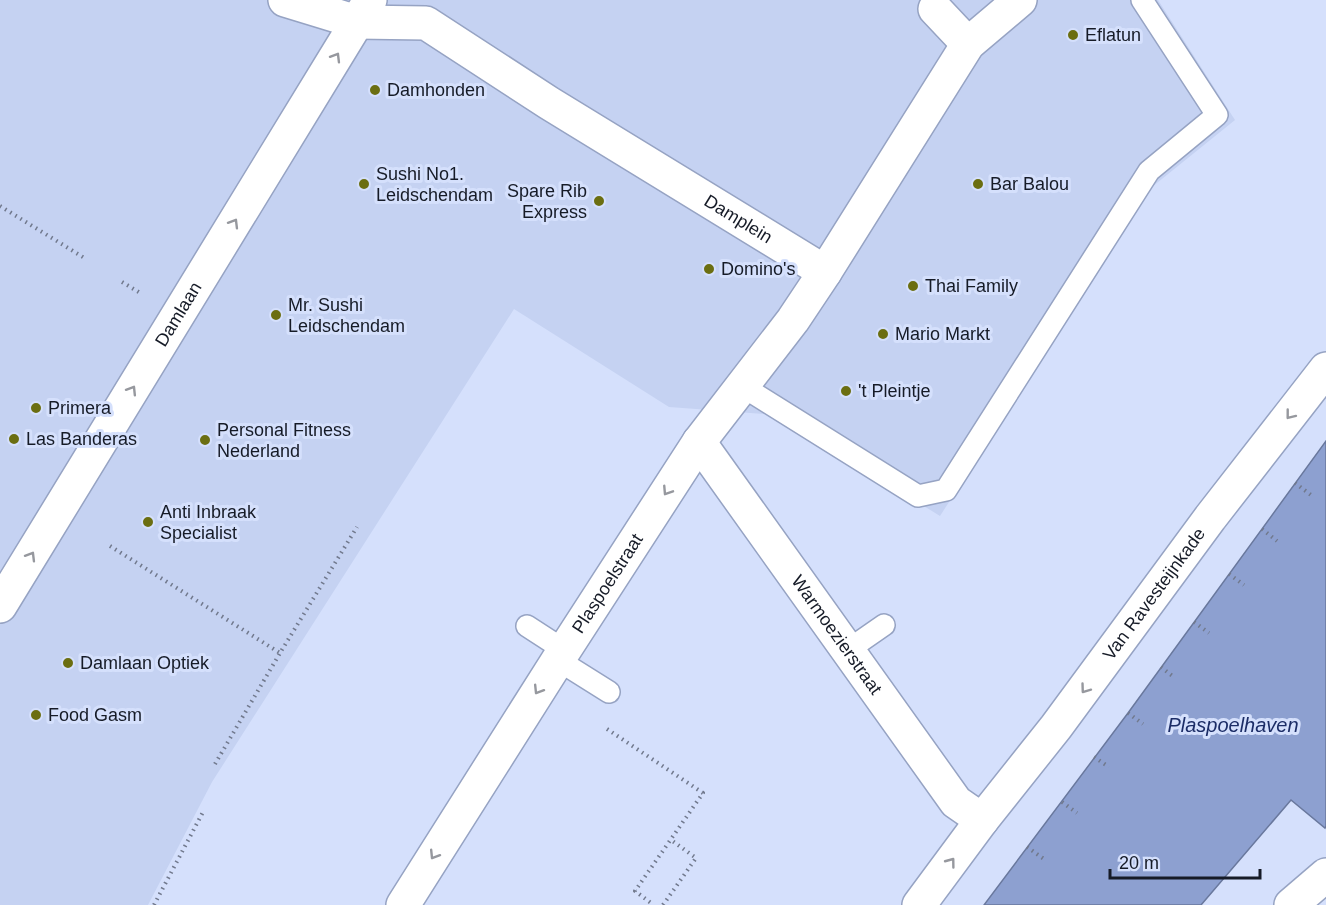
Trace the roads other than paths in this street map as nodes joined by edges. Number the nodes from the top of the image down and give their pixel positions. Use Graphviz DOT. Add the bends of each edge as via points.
graph roads {
  1 [pos="285,0"];
  2 [pos="1020,0"];
  3 [pos="1142,0"];
  4 [pos="935,9"];
  5 [pos="363,11"];
  6 [pos="969,44"];
  7 [pos="825,272"];
  8 [pos="1326,369"];
  9 [pos="742,386"];
  10 [pos="699,442"];
  11 [pos="0,606"];
  12 [pos="527,626"];
  13 [pos="884,626"];
  14 [pos="848,650"];
  15 [pos="561,655"];
  16 [pos="609,692"];
  17 [pos="982,820"];
  18 [pos="1326,874"];
  19 [pos="403,905"];
  20 [pos="919,905"];
  21 [pos="1291,905"];
  1 -- 5 [label="street, Damplein"];
  2 -- 6 [label="street"];
  3 -- 9 [label="lane" via="1217,115 1149,171 946,490 918,496"];
  4 -- 6 [label="street"];
  5 -- 7 [label="street, Damplein" via="426,23"];
  11 -- 5 [label="street, Damlaan, one-way"];
  6 -- 7 [label="street"];
  7 -- 9 [label="street, Plaspoelstraat"];
  8 -- 17 [label="street, Van Ravesteijnkade, one-way"];
  9 -- 10 [label="street, Plaspoelstraat"];
  10 -- 14 [label="street, Warmoezierstraat"];
  10 -- 15 [label="street, Plaspoelstraat, one-way"];
  12 -- 15 [label="lane"];
  13 -- 14 [label="lane"];
  14 -- 17 [label="street, Warmoezierstraat" via="956,802"];
  15 -- 16 [label="lane"];
  15 -- 19 [label="street, Plaspoelstraat, one-way"];
  20 -- 17 [label="street, Van Ravesteijnkade, one-way"];
  18 -- 21 [label="street"];
}
